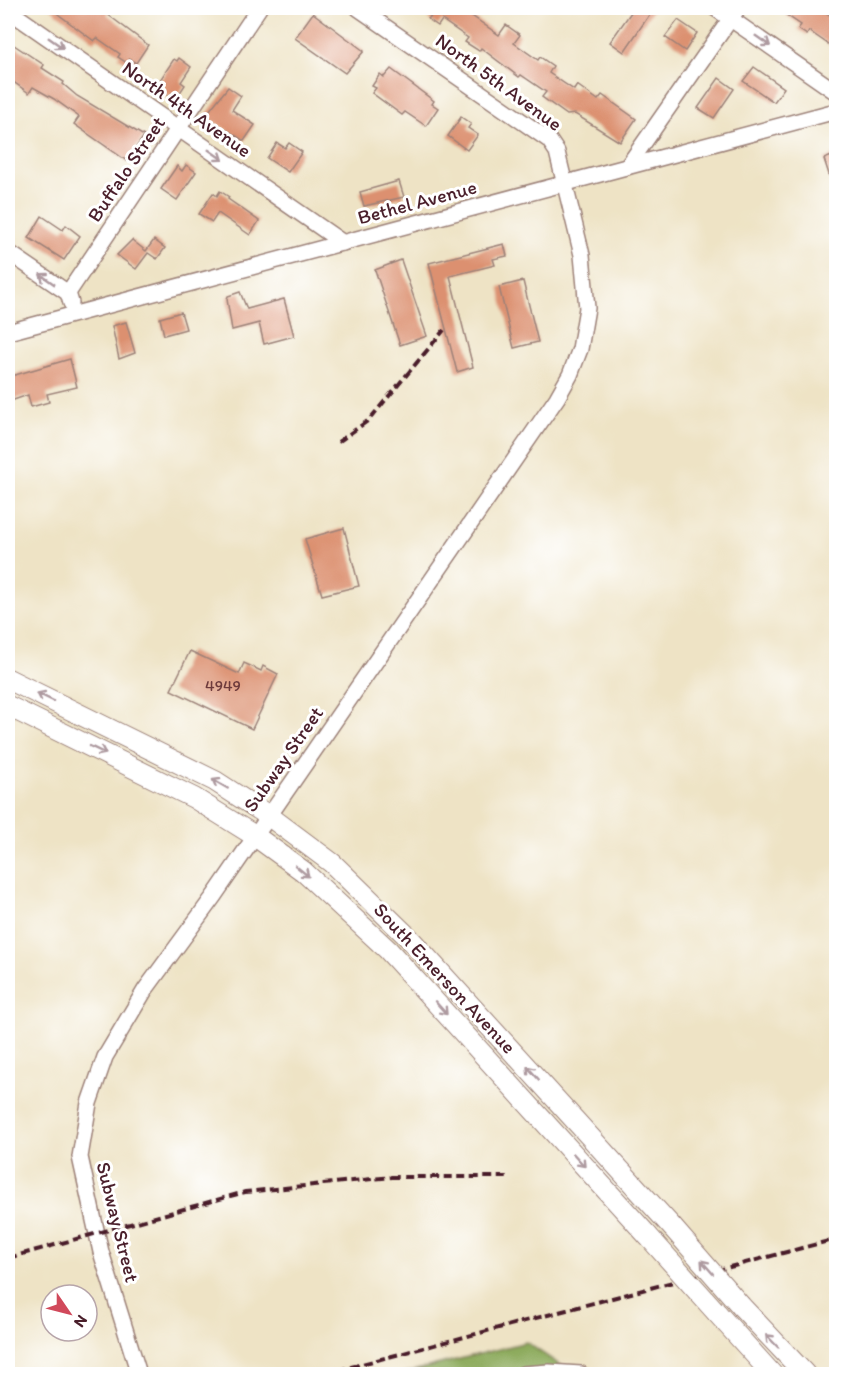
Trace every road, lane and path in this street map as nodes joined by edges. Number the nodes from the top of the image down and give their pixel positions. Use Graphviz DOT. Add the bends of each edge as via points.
graph roads {
  1 [pos="259,8"];
  2 [pos="358,8"];
  3 [pos="715,8"];
  4 [pos="8,10"];
  5 [pos="734,13"];
  6 [pos="837,92"];
  7 [pos="837,111"];
  8 [pos="178,128"];
  9 [pos="627,167"];
  10 [pos="566,184"];
  11 [pos="343,243"];
  12 [pos="8,252"];
  13 [pos="68,293"];
  14 [pos="75,314"];
  15 [pos="8,333"];
  16 [pos="8,679"];
  17 [pos="8,706"];
  18 [pos="269,816"];
  19 [pos="255,836"];
  20 [pos="139,1374"];
  21 [pos="523,1374"];
  22 [pos="581,1374"];
  23 [pos="772,1374"];
  24 [pos="805,1374"];
  1 -- 8 [label="street, Buffalo Street"];
  2 -- 10 [label="street, North 5th Avenue" via="549,140 557,152"];
  3 -- 5 [label="street"];
  4 -- 8 [label="street, North 4th Avenue, one-way"];
  5 -- 6 [label="street, one-way"];
  5 -- 9 [label="street"];
  7 -- 9 [label="street, Bethel Avenue"];
  8 -- 11 [label="street, North 4th Avenue, one-way"];
  8 -- 13 [label="street, Buffalo Street"];
  9 -- 10 [label="street, Bethel Avenue"];
  10 -- 11 [label="street, Bethel Avenue"];
  10 -- 18 [label="street, Subway Street" via="582,255 587,308 585,333 570,375"];
  11 -- 14 [label="street, Bethel Avenue"];
  13 -- 12 [label="street, one-way"];
  13 -- 14 [label="street"];
  14 -- 15 [label="street, Bethel Avenue"];
  18 -- 16 [label="main road, South Emerson Avenue, one-way" via="197,771"];
  17 -- 19 [label="main road, South Emerson Avenue, one-way" via="163,781"];
  18 -- 19 [label="street, Subway Street"];
  24 -- 18 [label="main road, South Emerson Avenue, one-way, bridge" via="385,913 332,863"];
  19 -- 20 [label="street, Subway Street" via="120,1028 96,1080 86,1115 80,1157 101,1252"];
  19 -- 23 [label="main road, South Emerson Avenue, one-way, bridge" via="303,871 364,926"];
  21 -- 22 [label="street"];
}
